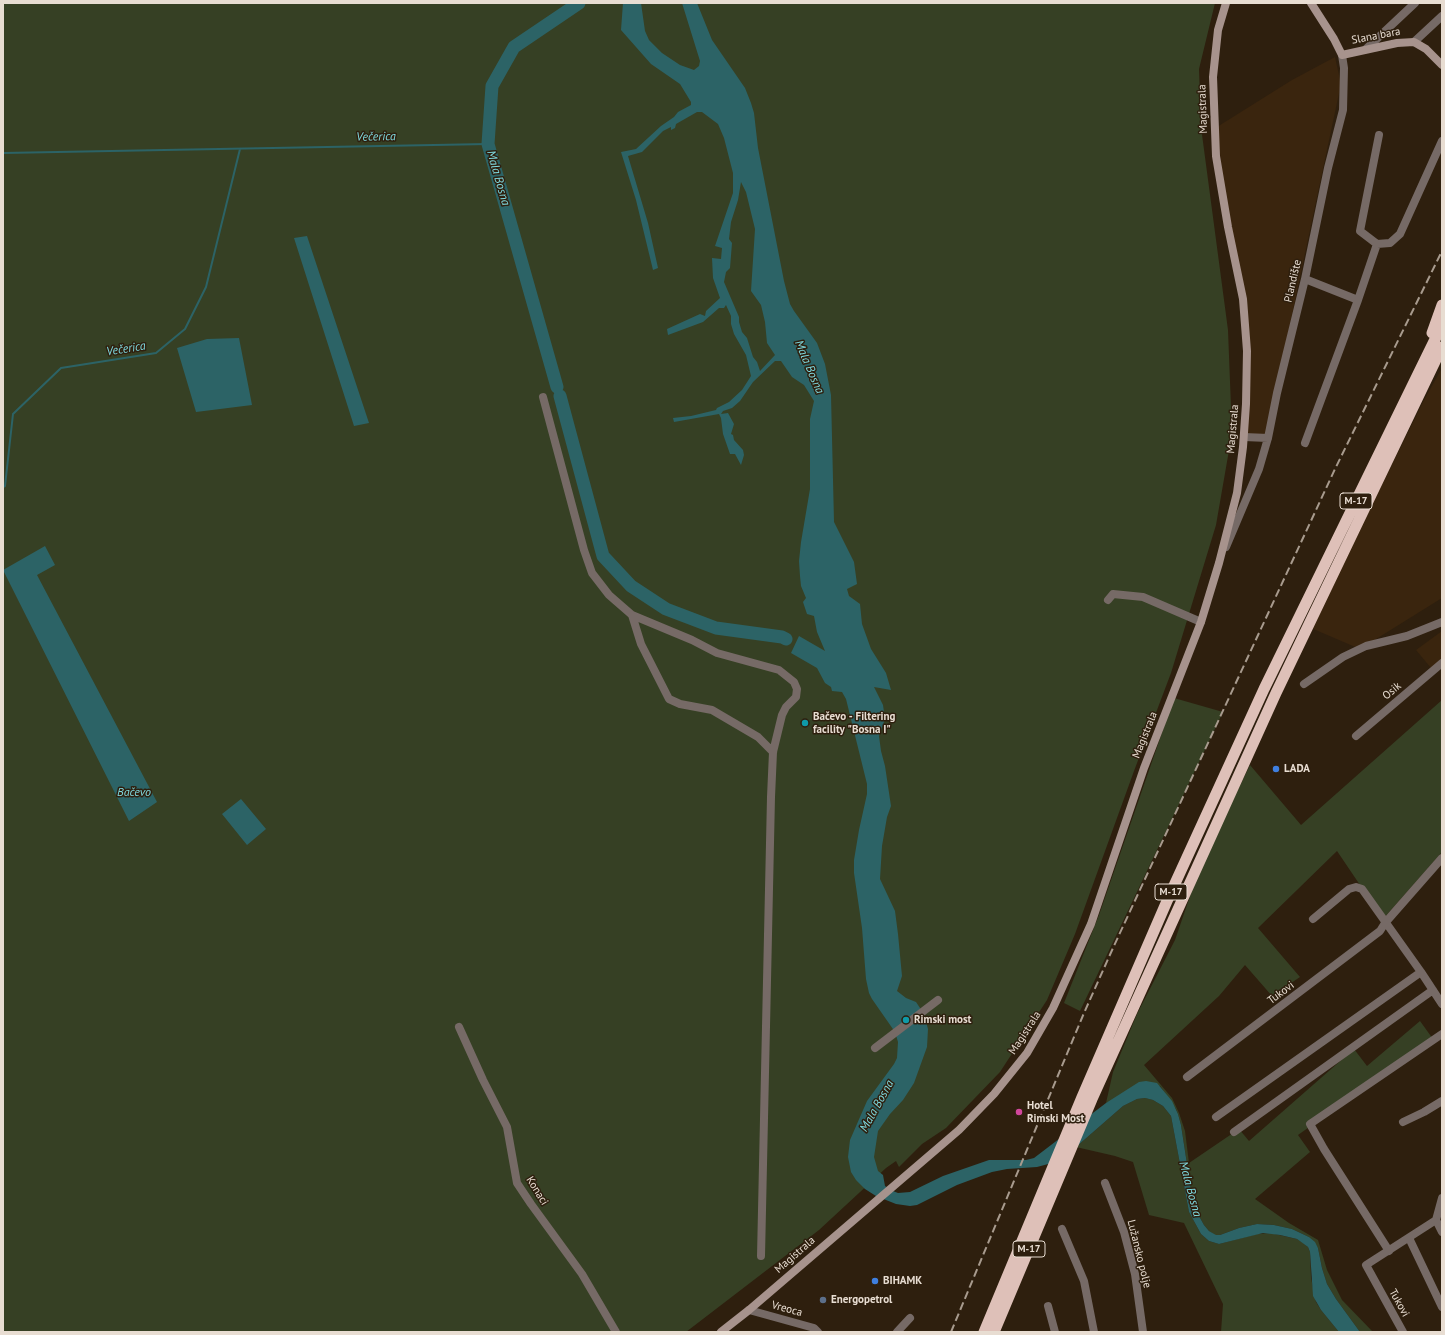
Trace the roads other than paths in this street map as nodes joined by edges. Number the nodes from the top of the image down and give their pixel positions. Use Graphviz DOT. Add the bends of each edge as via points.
graph roads {
  1 [pos="1226,3"];
  2 [pos="1311,3"];
  3 [pos="1415,3"];
  4 [pos="1442,16"];
  5 [pos="1414,42"];
  6 [pos="1366,49"];
  7 [pos="1342,55"];
  8 [pos="1442,65"];
  9 [pos="1379,135"];
  10 [pos="1442,141"];
  11 [pos="1377,244"];
  12 [pos="1305,279"];
  13 [pos="1358,300"];
  14 [pos="1442,306"];
  15 [pos="1442,325"];
  16 [pos="1442,347"];
  17 [pos="1442,352"];
  18 [pos="1428,364"];
  19 [pos="543,397"];
  20 [pos="1244,437"];
  21 [pos="1268,438"];
  22 [pos="1305,443"];
  23 [pos="1219,563"];
  24 [pos="1108,600"];
  25 [pos="632,615"];
  26 [pos="1201,622"];
  27 [pos="1442,622"];
  28 [pos="1442,663"];
  29 [pos="1304,684"];
  30 [pos="1356,736"];
  31 [pos="773,752"];
  32 [pos="1442,858"];
  33 [pos="1313,919"];
  34 [pos="1385,923"];
  35 [pos="1421,972"];
  36 [pos="1433,990"];
  37 [pos="938,1000"];
  38 [pos="1442,1004"];
  39 [pos="459,1027"];
  40 [pos="1442,1034"];
  41 [pos="875,1048"];
  42 [pos="1187,1077"];
  43 [pos="1087,1098"];
  44 [pos="1442,1102"];
  45 [pos="1216,1117"];
  46 [pos="1402,1122"];
  47 [pos="1234,1132"];
  48 [pos="1105,1183"];
  49 [pos="1442,1198"];
  50 [pos="1436,1220"];
  51 [pos="1062,1229"];
  52 [pos="1442,1232"];
  53 [pos="1409,1238"];
  54 [pos="1389,1251"];
  55 [pos="761,1256"];
  56 [pos="1048,1306"];
  57 [pos="1442,1306"];
  58 [pos="749,1310"];
  59 [pos="910,1318"];
  60 [pos="616,1332"];
  61 [pos="721,1332"];
  62 [pos="818,1332"];
  63 [pos="897,1332"];
  64 [pos="984,1332"];
  65 [pos="994,1332"];
  66 [pos="1055,1332"];
  67 [pos="1094,1332"];
  68 [pos="1143,1332"];
  69 [pos="1403,1332"];
  1 -- 20 [label="main road, Magistrala" via="1218,30 1213,77 1216,156 1243,299 1247,350"];
  2 -- 7 [label="main road, Plandište"];
  3 -- 6 [label="street"];
  4 -- 5 [label="street, Slana bara"];
  5 -- 6 [label="main road, Slana bara" via="1397,42"];
  5 -- 8 [label="main road, Slana bara" via="1426,49"];
  6 -- 7 [label="main road, Slana bara"];
  7 -- 12 [label="street, Plandište" via="1343,110"];
  9 -- 11 [label="street" via="1360,231"];
  10 -- 11 [label="street" via="1400,234 1390,243"];
  11 -- 13 [label="street"];
  12 -- 13 [label="street"];
  12 -- 21 [label="street, Plandište"];
  13 -- 22 [label="street"];
  14 -- 18 [label="highway"];
  15 -- 18 [label="highway, M-17"];
  16 -- 18 [label="highway, M-17"];
  17 -- 18 [label="highway"];
  18 -- 43 [label="highway, M-17"];
  18 -- 43 [label="highway, M-17" via="1264,689 1167,901"];
  19 -- 25 [label="street" via="592,573 609,595"];
  20 -- 21 [label="street"];
  20 -- 23 [label="main road, Magistrala" via="1237,493"];
  21 -- 23 [label="street, Plandište" via="1259,469"];
  23 -- 26 [label="main road, Magistrala"];
  24 -- 26 [label="street" via="1113,594 1143,597"];
  25 -- 31 [label="street" via="641,644 669,699 680,704 712,710 758,737"];
  25 -- 31 [label="street" via="716,653 778,670 794,682 797,689 796,697 782,714"];
  26 -- 58 [label="main road, Magistrala" via="1144,768 1091,924 1053,1008 1027,1052 994,1094 959,1130"];
  27 -- 29 [label="street" via="1407,636 1366,646 1343,657"];
  28 -- 30 [label="street, Osik"];
  31 -- 55 [label="street"];
  32 -- 34 [label="street, Tukovi"];
  33 -- 34 [label="street" via="1349,889 1356,887 1362,889"];
  34 -- 35 [label="street"];
  34 -- 42 [label="street, Tukovi" via="1380,931"];
  35 -- 36 [label="street"];
  35 -- 45 [label="street"];
  36 -- 38 [label="street"];
  36 -- 47 [label="street"];
  37 -- 41 [label="street"];
  39 -- 60 [label="street, Konaci" via="507,1127 517,1183 582,1274"];
  40 -- 54 [label="street" via="1310,1124"];
  43 -- 64 [label="highway, M-17" via="1051,1170"];
  43 -- 65 [label="highway, M-17" via="1064,1166"];
  44 -- 46 [label="street"];
  48 -- 68 [label="street, Lužansko polje" via="1124,1232 1135,1274"];
  49 -- 50 [label="street"];
  50 -- 52 [label="street"];
  50 -- 53 [label="street, Tukovi"];
  51 -- 67 [label="street" via="1084,1281"];
  53 -- 54 [label="street, Tukovi"];
  53 -- 57 [label="street"];
  54 -- 69 [label="street, Tukovi" via="1366,1265"];
  56 -- 66 [label="street"];
  58 -- 61 [label="main road, Magistrala"];
  58 -- 62 [label="street, Vreoca" via="814,1328"];
  59 -- 63 [label="street"];
}
